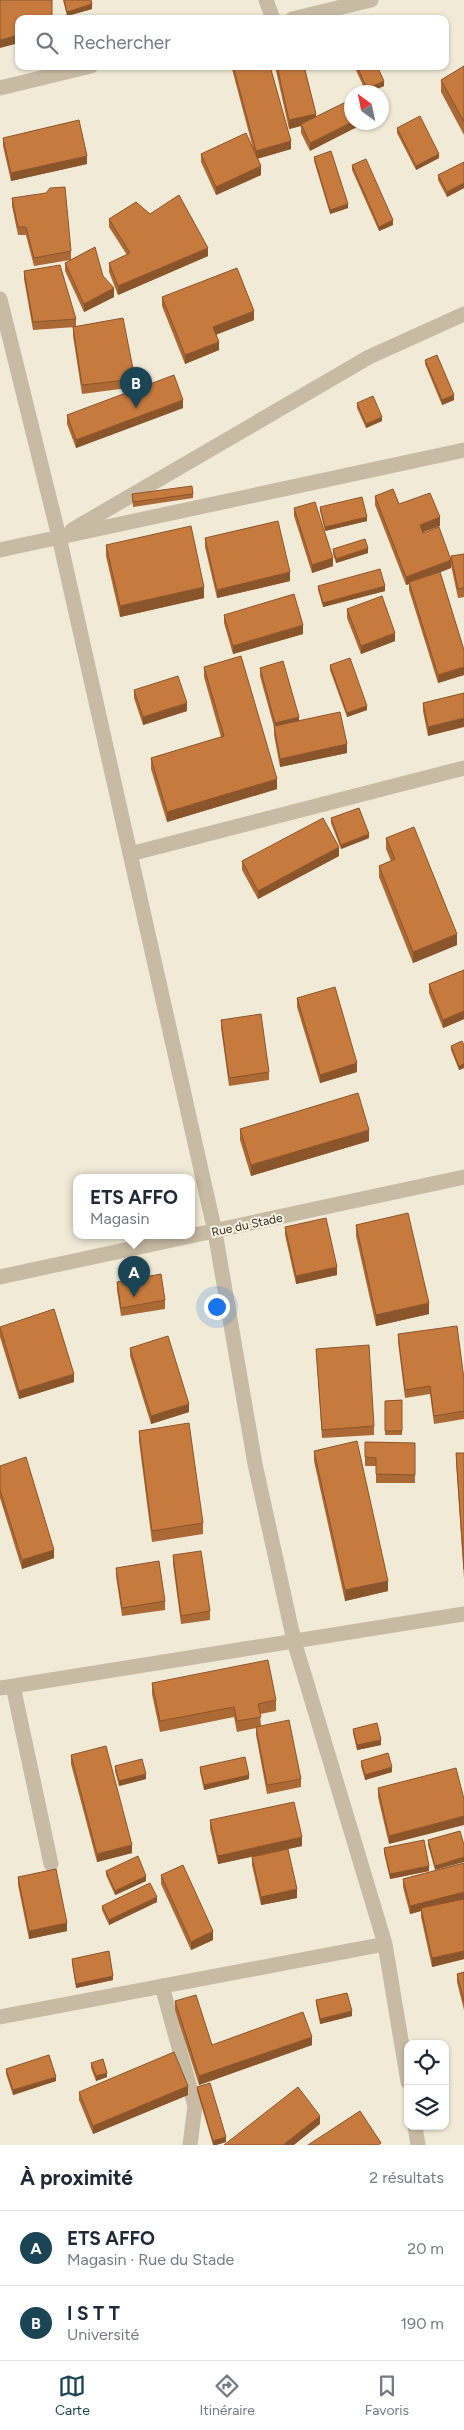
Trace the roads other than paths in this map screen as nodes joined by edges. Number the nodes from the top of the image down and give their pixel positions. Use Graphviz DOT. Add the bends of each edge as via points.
graph roads {
  1 [pos="266,0"];
  2 [pos="371,0"];
  3 [pos="272,15"];
  4 [pos="309,15"];
  5 [pos="74,70"];
  6 [pos="0,88"];
  7 [pos="0,299"];
  8 [pos="464,314"];
  9 [pos="464,450"];
  10 [pos="59,537"];
  11 [pos="0,550"];
  12 [pos="464,768"];
  13 [pos="130,854"];
  14 [pos="464,1177"];
  15 [pos="215,1232"];
  16 [pos="195,1236"];
  17 [pos="182,1239"];
  18 [pos="0,1277"];
  19 [pos="464,1614"];
  20 [pos="294,1641"];
  21 [pos="6,1687"];
  22 [pos="51,1864"];
  23 [pos="385,1944"];
  24 [pos="162,1986"];
  25 [pos="0,2017"];
  26 [pos="404,2058"];
  27 [pos="416,2130"];
  28 [pos="190,2145"];
  29 [pos="418,2145"];
  1 -- 3 [label="street"];
  2 -- 4 [label="street"];
  5 -- 6 [label="street"];
  7 -- 10 [label="street"];
  8 -- 10 [label="street" via="369,356"];
  9 -- 10 [label="street"];
  10 -- 11 [label="street"];
  10 -- 13 [label="street"];
  12 -- 13 [label="street"];
  13 -- 15 [label="street"];
  14 -- 15 [label="street, Rue du Stade"];
  15 -- 16 [label="street, Rue du Stade"];
  15 -- 20 [label="street" via="254,1464"];
  17 -- 18 [label="street, Rue du Stade"];
  19 -- 20 [label="street"];
  20 -- 21 [label="street"];
  20 -- 23 [label="street"];
  21 -- 22 [label="street"];
  23 -- 24 [label="street"];
  23 -- 26 [label="street"];
  24 -- 25 [label="street"];
  24 -- 28 [label="street" via="196,2106"];
  27 -- 29 [label="street"];
}
